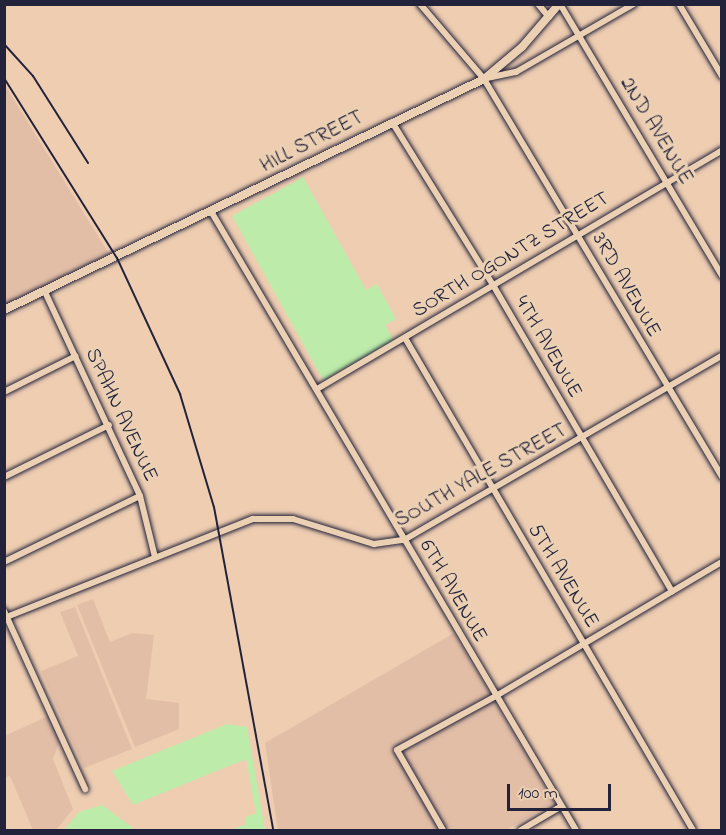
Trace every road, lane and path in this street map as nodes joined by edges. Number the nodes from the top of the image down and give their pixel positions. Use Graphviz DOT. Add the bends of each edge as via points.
graph roads {
  1 [pos="420,4"];
  2 [pos="538,4"];
  3 [pos="559,4"];
  4 [pos="634,4"];
  5 [pos="679,4"];
  6 [pos="549,17"];
  7 [pos="580,35"];
  8 [pos="722,76"];
  9 [pos="484,79"];
  10 [pos="392,121"];
  11 [pos="722,150"];
  12 [pos="667,183"];
  13 [pos="212,213"];
  14 [pos="578,234"];
  15 [pos="722,276"];
  16 [pos="494,285"];
  17 [pos="45,292"];
  18 [pos="4,310"];
  19 [pos="405,338"];
  20 [pos="76,356"];
  21 [pos="722,356"];
  22 [pos="317,389"];
  23 [pos="668,389"];
  24 [pos="4,392"];
  25 [pos="109,425"];
  26 [pos="581,439"];
  27 [pos="4,477"];
  28 [pos="722,477"];
  29 [pos="493,490"];
  30 [pos="140,496"];
  31 [pos="404,540"];
  32 [pos="155,557"];
  33 [pos="4,562"];
  34 [pos="722,562"];
  35 [pos="672,591"];
  36 [pos="6,615"];
  37 [pos="585,644"];
  38 [pos="496,696"];
  39 [pos="85,789"];
  40 [pos="560,807"];
  41 [pos="443,831"];
  42 [pos="521,831"];
  43 [pos="576,831"];
  44 [pos="693,831"];
  1 -- 9 [label="street, 3RD AVENUE"];
  2 -- 6 [label="street"];
  3 -- 6 [label="main road"];
  3 -- 7 [label="street, 2ND AVENUE"];
  4 -- 7 [label="street, HILL STREET"];
  5 -- 8 [label="street"];
  6 -- 9 [label="main road" via="514,55"];
  7 -- 9 [label="street, HILL STREET" via="516,72"];
  7 -- 12 [label="street, 2ND AVENUE"];
  9 -- 10 [label="main road, HILL STREET"];
  9 -- 14 [label="street, 3RD AVENUE"];
  10 -- 13 [label="main road, HILL STREET"];
  10 -- 16 [label="street, 4TH AVENUE"];
  11 -- 12 [label="street, SORTH OGONTZ STREET"];
  12 -- 14 [label="street, SORTH OGONTZ STREET"];
  12 -- 15 [label="street, 2ND AVENUE"];
  13 -- 17 [label="main road, HILL STREET"];
  13 -- 22 [label="street, 6TH AVENUE"];
  14 -- 16 [label="street, SORTH OGONTZ STREET"];
  14 -- 23 [label="street, 3RD AVENUE"];
  16 -- 19 [label="street, SORTH OGONTZ STREET"];
  16 -- 26 [label="street, 4TH AVENUE"];
  17 -- 18 [label="main road, HILL STREET"];
  17 -- 20 [label="street, SPAHN AVENUE"];
  19 -- 22 [label="street, SORTH OGONTZ STREET"];
  19 -- 29 [label="street, 5TH AVENUE"];
  20 -- 24 [label="street"];
  20 -- 25 [label="street, SPAHN AVENUE"];
  21 -- 23 [label="street, SOUTH YALE STREET"];
  22 -- 31 [label="street, 6TH AVENUE"];
  23 -- 26 [label="street, SOUTH YALE STREET"];
  23 -- 28 [label="street, 3RD AVENUE"];
  25 -- 27 [label="street"];
  25 -- 30 [label="street, SPAHN AVENUE"];
  26 -- 29 [label="street, SOUTH YALE STREET"];
  26 -- 35 [label="street, 4TH AVENUE"];
  29 -- 31 [label="street, SOUTH YALE STREET"];
  29 -- 37 [label="street, 5TH AVENUE"];
  30 -- 32 [label="street, SPAHN AVENUE"];
  30 -- 33 [label="street"];
  31 -- 32 [label="street, SOUTH YALE STREET" via="359,541 274,517 253,519"];
  31 -- 38 [label="street, 6TH AVENUE"];
  32 -- 36 [label="street, SOUTH YALE STREET"];
  34 -- 35 [label="street"];
  35 -- 37 [label="street"];
  36 -- 39 [label="street"];
  37 -- 38 [label="street"];
  37 -- 44 [label="street, 5TH AVENUE"];
  38 -- 40 [label="street, 6TH AVENUE"];
  38 -- 41 [label="street" via="397,750"];
  40 -- 42 [label="street"];
  40 -- 43 [label="street, 6TH AVENUE"];
}
